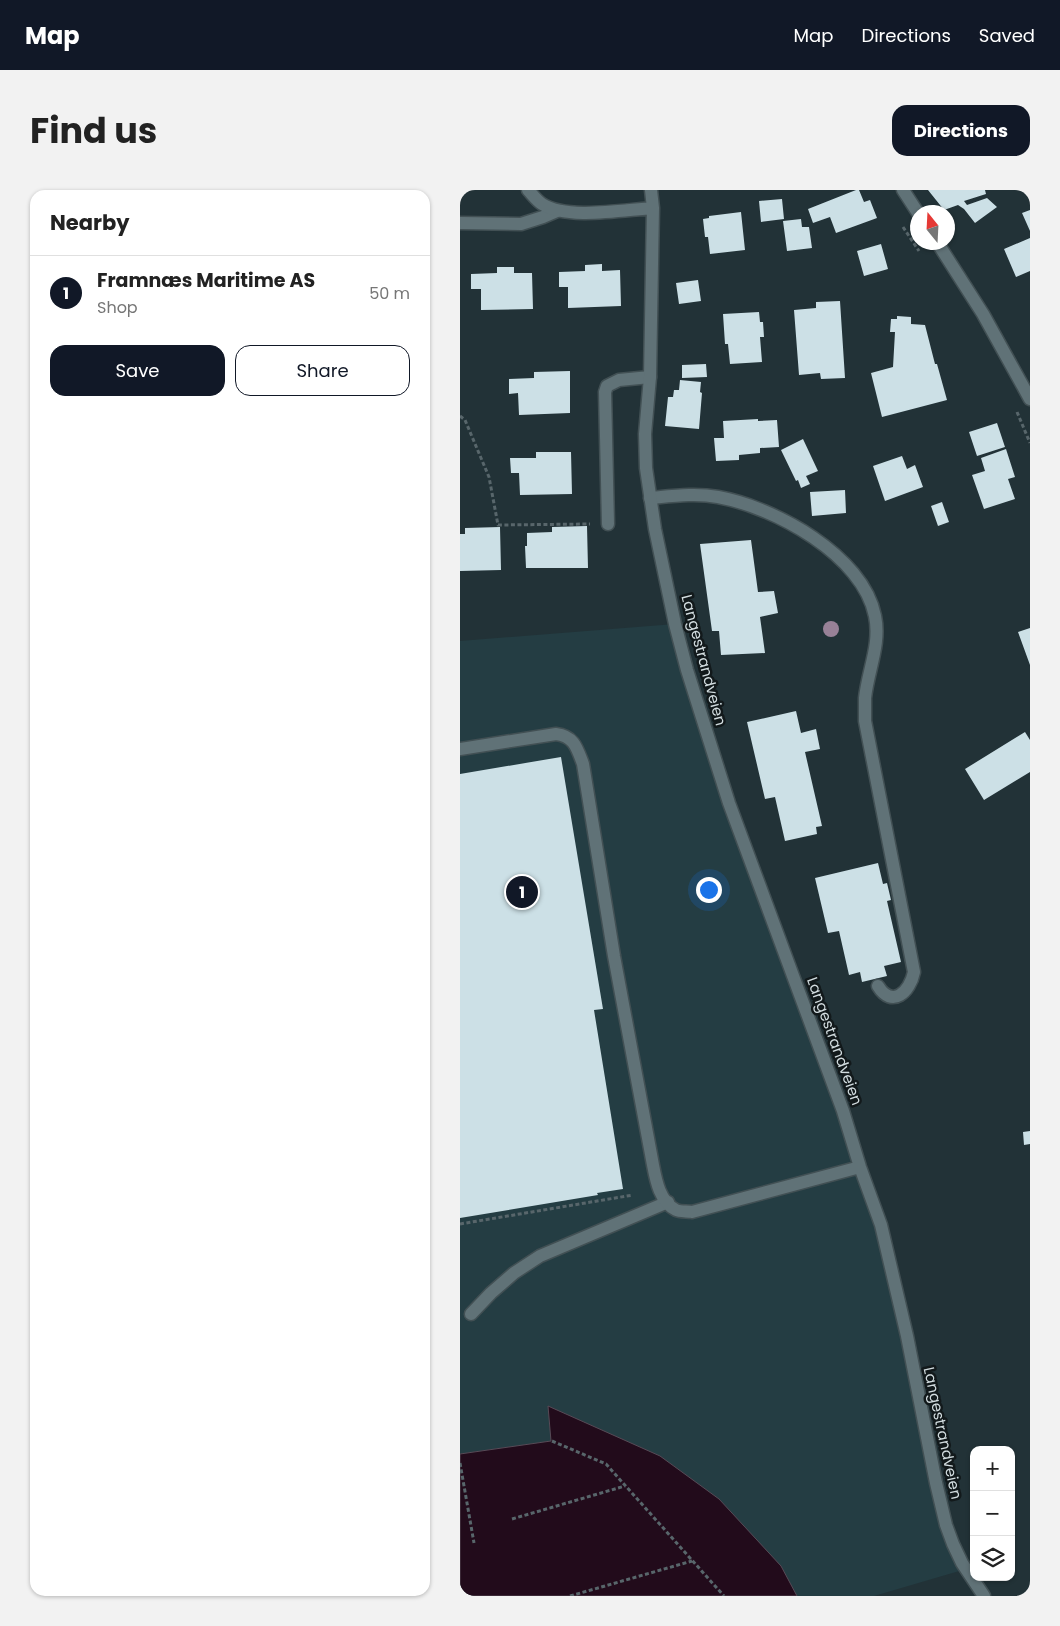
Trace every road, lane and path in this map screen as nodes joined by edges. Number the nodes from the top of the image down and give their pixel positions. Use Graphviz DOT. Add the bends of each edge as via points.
graph roads {
  1 [pos="528,190"];
  2 [pos="651,190"];
  3 [pos="903,190"];
  4 [pos="913,205"];
  5 [pos="653,208"];
  6 [pos="557,211"];
  7 [pos="460,223"];
  8 [pos="903,225"];
  9 [pos="941,250"];
  10 [pos="924,259"];
  11 [pos="650,377"];
  12 [pos="1030,399"];
  13 [pos="1016,410"];
  14 [pos="460,416"];
  15 [pos="1030,443"];
  16 [pos="650,498"];
  17 [pos="608,524"];
  18 [pos="460,749"];
  19 [pos="878,986"];
  20 [pos="860,1167"];
  21 [pos="659,1190"];
  22 [pos="668,1202"];
  23 [pos="460,1224"];
  24 [pos="471,1314"];
  25 [pos="552,1441"];
  26 [pos="460,1463"];
  27 [pos="625,1486"];
  28 [pos="512,1519"];
  29 [pos="474,1543"];
  30 [pos="692,1561"];
  31 [pos="570,1596"];
  32 [pos="724,1596"];
  33 [pos="984,1596"];
  1 -- 6 [label="street" via="541,203"];
  2 -- 5 [label="street, Langestrandveien"];
  3 -- 4 [label="street"];
  5 -- 6 [label="street" via="577,213"];
  5 -- 11 [label="street, Langestrandveien"];
  6 -- 7 [label="street" via="521,224"];
  8 -- 10 [label="path"];
  9 -- 12 [label="street" via="983,314"];
  11 -- 16 [label="street, Langestrandveien" via="645,434"];
  11 -- 17 [label="street" via="619,380 608,386 605,392"];
  13 -- 15 [label="path"];
  14 -- 17 [label="path" via="465,420 489,477 498,525"];
  16 -- 19 [label="street" via="705,495 752,505 825,547 852,571 869,596 877,637 865,698 865,721 914,972 910,986 902,993 887,996"];
  16 -- 20 [label="street, Langestrandveien" via="675,624 704,728 798,984"];
  18 -- 21 [label="street" via="556,734 566,735 577,746 583,764 614,956"];
  20 -- 22 [label="street" via="692,1212 676,1210"];
  20 -- 33 [label="street, Langestrandveien" via="881,1225 946,1525 962,1563"];
  21 -- 22 [label="street"];
  21 -- 23 [label="path"];
  22 -- 24 [label="street" via="540,1256 514,1273"];
  25 -- 27 [label="path" via="606,1464"];
  26 -- 29 [label="path"];
  27 -- 28 [label="path"];
  27 -- 30 [label="path"];
  30 -- 31 [label="path"];
  30 -- 32 [label="path"];
}
